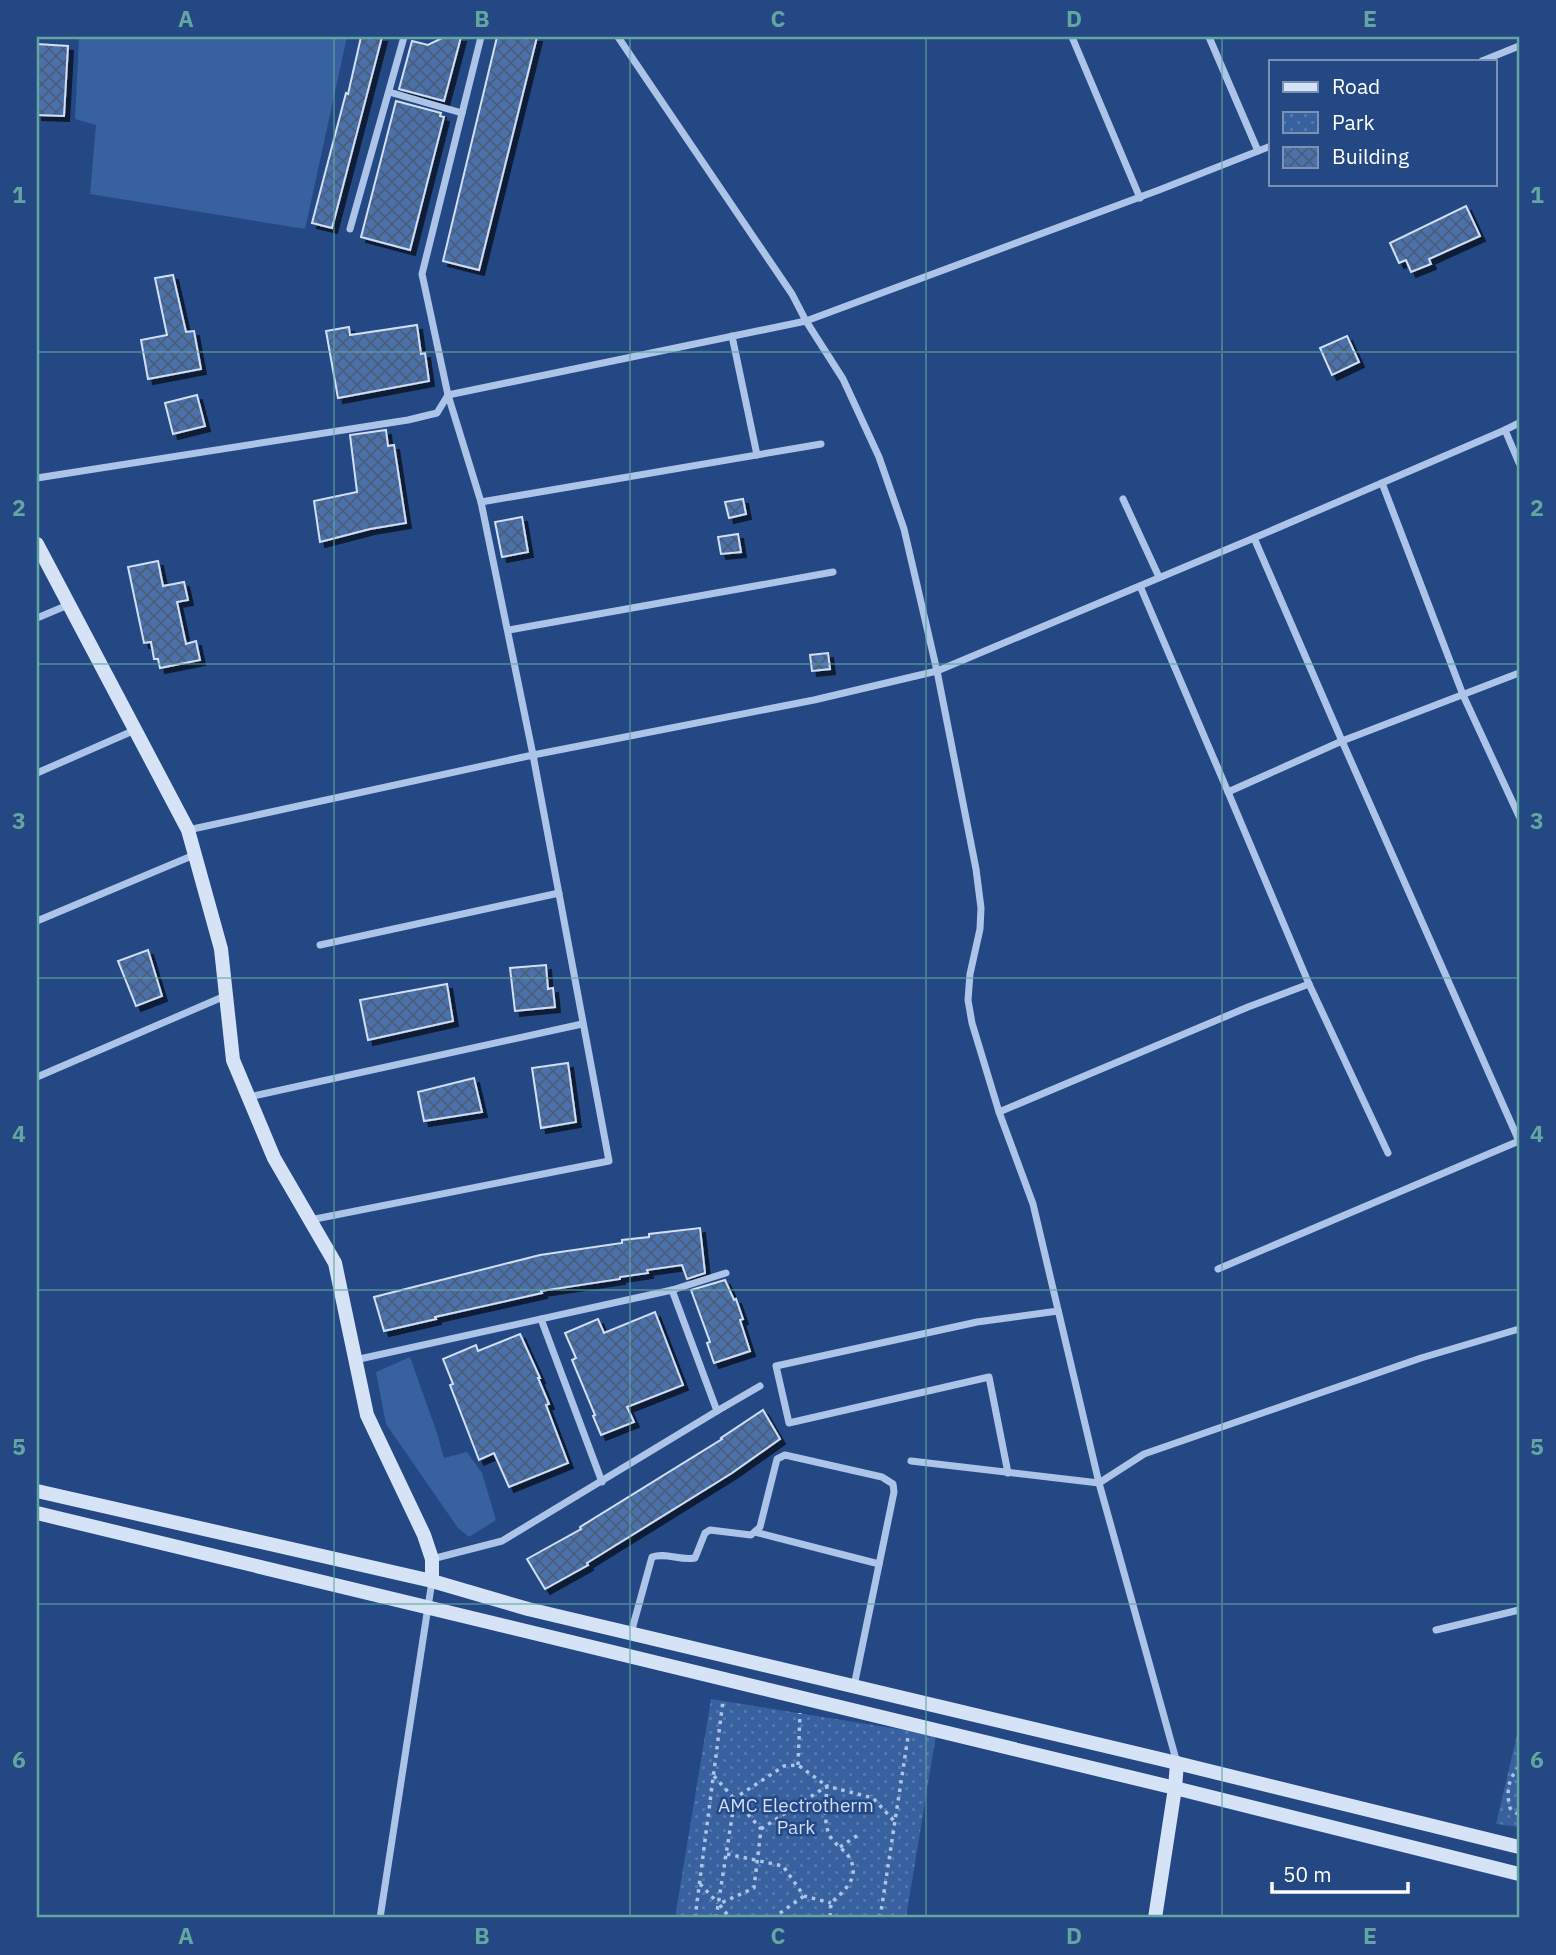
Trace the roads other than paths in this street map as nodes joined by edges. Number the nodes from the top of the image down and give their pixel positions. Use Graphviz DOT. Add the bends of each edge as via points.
graph roads {
  1 [pos="404,37"];
  2 [pos="481,37"];
  3 [pos="618,37"];
  4 [pos="1072,37"];
  5 [pos="1209,37"];
  6 [pos="1519,46"];
  7 [pos="1484,60"];
  8 [pos="389,92"];
  9 [pos="462,113"];
  10 [pos="1269,147"];
  11 [pos="1258,151"];
  12 [pos="1140,198"];
  13 [pos="350,229"];
  14 [pos="806,321"];
  15 [pos="732,336"];
  16 [pos="448,394"];
  17 [pos="1519,423"];
  18 [pos="1505,430"];
  19 [pos="821,444"];
  20 [pos="757,455"];
  21 [pos="1519,463"];
  22 [pos="37,478"];
  23 [pos="1382,482"];
  24 [pos="1123,499"];
  25 [pos="481,502"];
  26 [pos="1254,538"];
  27 [pos="37,544"];
  28 [pos="834,572"];
  29 [pos="1159,577"];
  30 [pos="1140,586"];
  31 [pos="69,604"];
  32 [pos="37,618"];
  33 [pos="509,630"];
  34 [pos="937,671"];
  35 [pos="1519,674"];
  36 [pos="1463,695"];
  37 [pos="135,730"];
  38 [pos="1342,741"];
  39 [pos="533,755"];
  40 [pos="37,773"];
  41 [pos="1228,792"];
  42 [pos="1519,816"];
  43 [pos="188,830"];
  44 [pos="194,855"];
  45 [pos="559,893"];
  46 [pos="37,921"];
  47 [pos="320,945"];
  48 [pos="1309,985"];
  49 [pos="226,995"];
  50 [pos="582,1024"];
  51 [pos="37,1077"];
  52 [pos="248,1097"];
  53 [pos="999,1112"];
  54 [pos="1519,1142"];
  55 [pos="1388,1153"];
  56 [pos="309,1220"];
  57 [pos="1218,1269"];
  58 [pos="726,1273"];
  59 [pos="672,1290"];
  60 [pos="1058,1311"];
  61 [pos="541,1320"];
  62 [pos="1519,1329"];
  63 [pos="354,1360"];
  64 [pos="760,1386"];
  65 [pos="716,1411"];
  66 [pos="911,1461"];
  67 [pos="1008,1473"];
  68 [pos="602,1482"];
  69 [pos="1099,1483"];
  70 [pos="37,1491"];
  71 [pos="37,1513"];
  72 [pos="755,1532"];
  73 [pos="432,1559"];
  74 [pos="879,1564"];
  75 [pos="432,1581"];
  76 [pos="428,1609"];
  77 [pos="1519,1610"];
  78 [pos="1436,1630"];
  79 [pos="631,1634"];
  80 [pos="854,1686"];
  81 [pos="1177,1763"];
  82 [pos="1175,1788"];
  83 [pos="1519,1846"];
  84 [pos="1519,1874"];
  85 [pos="380,1918"];
  86 [pos="1155,1918"];
  1 -- 8 [label="street"];
  2 -- 9 [label="street"];
  3 -- 14 [label="street"];
  4 -- 12 [label="street"];
  5 -- 11 [label="street"];
  6 -- 7 [label="street"];
  8 -- 9 [label="street"];
  8 -- 13 [label="street"];
  9 -- 16 [label="street" via="422,274"];
  10 -- 11 [label="street"];
  11 -- 12 [label="street"];
  12 -- 14 [label="street"];
  14 -- 15 [label="street"];
  14 -- 34 [label="street" via="843,379 879,457 904,529"];
  15 -- 16 [label="street"];
  15 -- 20 [label="street"];
  16 -- 22 [label="street" via="437,413 408,421"];
  16 -- 25 [label="street"];
  17 -- 18 [label="street"];
  18 -- 21 [label="street"];
  18 -- 23 [label="street"];
  19 -- 20 [label="street"];
  20 -- 25 [label="street"];
  23 -- 26 [label="street"];
  23 -- 36 [label="street"];
  24 -- 29 [label="street"];
  25 -- 33 [label="street"];
  26 -- 29 [label="street"];
  26 -- 38 [label="street"];
  27 -- 31 [label="street"];
  28 -- 33 [label="street"];
  29 -- 30 [label="street"];
  30 -- 34 [label="street"];
  30 -- 41 [label="street"];
  31 -- 32 [label="street"];
  31 -- 37 [label="street"];
  33 -- 39 [label="street"];
  34 -- 39 [label="street"];
  34 -- 53 [label="street" via="981,908 968,1000"];
  35 -- 36 [label="street"];
  36 -- 38 [label="street"];
  36 -- 42 [label="street"];
  37 -- 40 [label="street"];
  37 -- 43 [label="street"];
  38 -- 41 [label="street"];
  38 -- 54 [label="street"];
  39 -- 43 [label="street"];
  39 -- 45 [label="street"];
  41 -- 48 [label="street"];
  43 -- 44 [label="street"];
  44 -- 46 [label="street"];
  44 -- 49 [label="street" via="221,949"];
  45 -- 47 [label="street"];
  45 -- 50 [label="street"];
  48 -- 53 [label="street"];
  48 -- 55 [label="street"];
  49 -- 51 [label="street"];
  49 -- 52 [label="street" via="233,1060"];
  50 -- 52 [label="street"];
  50 -- 56 [label="street" via="608,1161"];
  52 -- 56 [label="street" via="274,1158"];
  53 -- 60 [label="street" via="1033,1204"];
  54 -- 57 [label="street"];
  56 -- 63 [label="street" via="334,1263"];
  58 -- 59 [label="street"];
  59 -- 61 [label="street"];
  59 -- 65 [label="street"];
  60 -- 67 [label="street" via="977,1322 776,1366 789,1423 989,1377"];
  60 -- 69 [label="street"];
  61 -- 63 [label="street"];
  61 -- 68 [label="street"];
  62 -- 69 [label="street" via="1144,1454"];
  63 -- 73 [label="street" via="368,1415"];
  64 -- 65 [label="street"];
  65 -- 68 [label="street"];
  66 -- 67 [label="street"];
  67 -- 69 [label="street"];
  68 -- 73 [label="street" via="502,1541"];
  69 -- 81 [label="street"];
  70 -- 75 [label="street"];
  71 -- 76 [label="street"];
  72 -- 74 [label="street"];
  72 -- 74 [label="street" via="777,1459 785,1455 882,1477 893,1484 894,1492"];
  72 -- 79 [label="street" via="710,1530 695,1558 652,1557"];
  73 -- 75 [label="street"];
  74 -- 80 [label="street"];
  75 -- 76 [label="street"];
  75 -- 79 [label="street"];
  76 -- 82 [label="street"];
  76 -- 85 [label="street"];
  77 -- 78 [label="street"];
  79 -- 80 [label="street"];
  80 -- 81 [label="street"];
  81 -- 82 [label="street"];
  81 -- 83 [label="street"];
  82 -- 84 [label="street"];
  82 -- 86 [label="street"];
}
